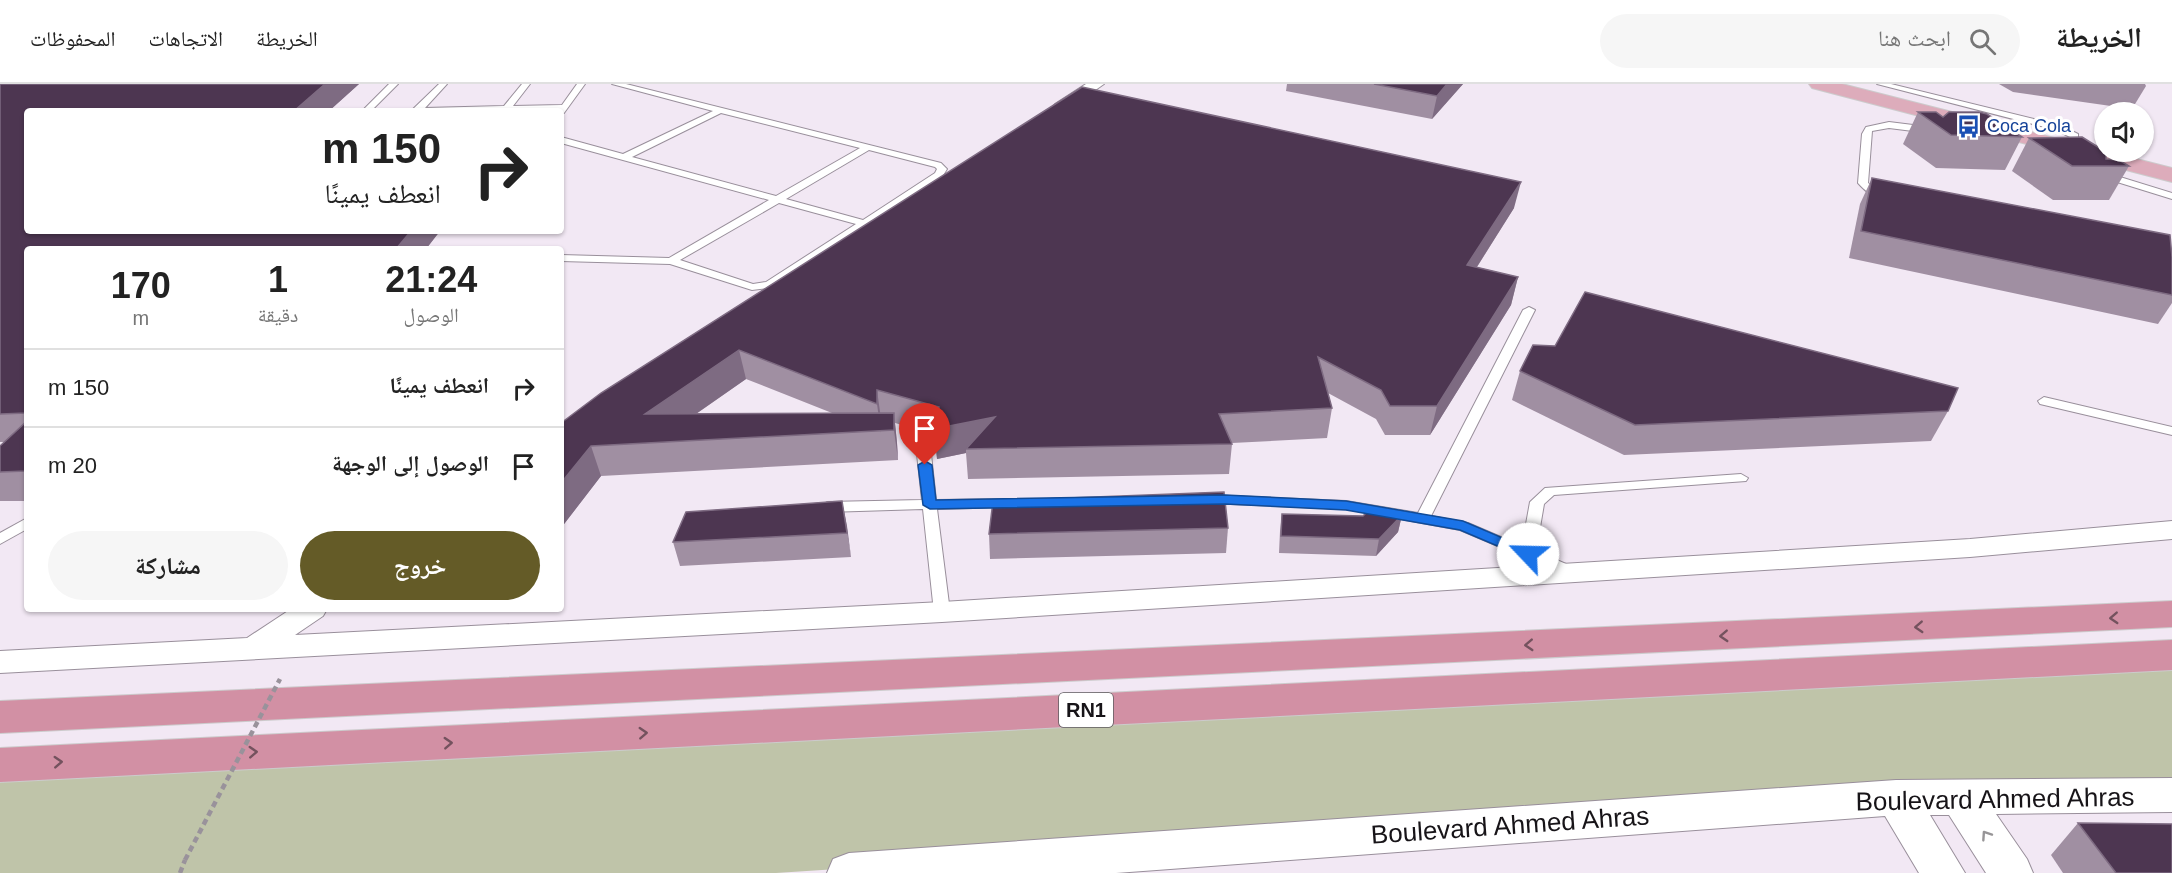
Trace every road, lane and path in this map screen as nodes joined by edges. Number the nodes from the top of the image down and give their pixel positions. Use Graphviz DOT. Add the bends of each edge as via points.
graph roads {
  1 [pos="394,84"];
  2 [pos="443,84"];
  3 [pos="526,84"];
  4 [pos="581,84"];
  5 [pos="616,84"];
  6 [pos="1096,84"];
  7 [pos="1819,84"];
  8 [pos="1847,84"];
  9 [pos="1881,84"];
  10 [pos="369,108"];
  11 [pos="420,108"];
  12 [pos="508,108"];
  13 [pos="563,108"];
  14 [pos="721,110"];
  15 [pos="1046,117"];
  16 [pos="1909,126"];
  17 [pos="1940,133"];
  18 [pos="1921,139"];
  19 [pos="2073,140"];
  20 [pos="564,141"];
  21 [pos="2094,145"];
  22 [pos="868,147"];
  23 [pos="2154,153"];
  24 [pos="2172,153"];
  25 [pos="624,157"];
  26 [pos="2154,161"];
  27 [pos="2172,165"];
  28 [pos="2091,172"];
  29 [pos="2172,175"];
  30 [pos="957,177"];
  31 [pos="2137,184"];
  32 [pos="2117,189"];
  33 [pos="2172,196"];
  34 [pos="779,198"];
  35 [pos="1888,198"];
  36 [pos="864,223"];
  37 [pos="564,258"];
  38 [pos="671,261"];
  39 [pos="768,304"];
  40 [pos="1529,310"];
  41 [pos="2044,401"];
  42 [pos="2172,431"];
  43 [pos="922,445"];
  44 [pos="1741,478"];
  45 [pos="1189,500"];
  46 [pos="1024,503"];
  47 [pos="930,505"];
  48 [pos="814,507"];
  49 [pos="1422,519"];
  50 [pos="24,524"];
  51 [pos="2172,531"];
  52 [pos="0,539"];
  53 [pos="1528,554"];
  54 [pos="1570,573"];
  55 [pos="308,612"];
  56 [pos="942,612"];
  57 [pos="2165,613"];
  58 [pos="254,648"];
  59 [pos="2172,655"];
  60 [pos="0,662"];
  61 [pos="280,679"];
  62 [pos="0,717"];
  63 [pos="0,765"];
  64 [pos="2172,795"];
  65 [pos="1960,797"];
  66 [pos="1896,798"];
  67 [pos="180,873"];
  68 [pos="849,873"];
  69 [pos="1943,873"];
  70 [pos="2011,873"];
  1 -- 10 [label="lane"];
  2 -- 11 [label="lane"];
  3 -- 12 [label="lane"];
  4 -- 13 [label="lane"];
  5 -- 14 [label="lane"];
  6 -- 15 [label="street"];
  7 -- 29 [label="main road"];
  8 -- 19 [label="main road"];
  9 -- 19 [label="lane" via="2059,128 2073,134"];
  14 -- 22 [label="lane"];
  14 -- 25 [label="lane"];
  16 -- 17 [label="lane"];
  16 -- 18 [label="lane"];
  16 -- 35 [label="lane" via="1880,125 1866,134 1863,183 1873,193"];
  19 -- 21 [label="main road"];
  20 -- 25 [label="lane"];
  22 -- 34 [label="lane"];
  22 -- 36 [label="lane" via="942,169 939,175"];
  23 -- 24 [label="main road"];
  25 -- 34 [label="lane"];
  26 -- 27 [label="main road"];
  28 -- 31 [label="lane"];
  30 -- 39 [label="street"];
  31 -- 32 [label="lane"];
  31 -- 33 [label="lane"];
  34 -- 36 [label="lane"];
  34 -- 38 [label="lane"];
  36 -- 38 [label="lane" via="761,287"];
  37 -- 38 [label="lane"];
  40 -- 49 [label="lane"];
  41 -- 42 [label="lane"];
  43 -- 47 [label="lane"];
  44 -- 53 [label="lane" via="1551,491 1537,502"];
  45 -- 49 [label="lane" via="1346,505"];
  46 -- 47 [label="lane"];
  47 -- 48 [label="lane"];
  47 -- 56 [label="lane"];
  49 -- 53 [label="lane" via="1463,526"];
  50 -- 52 [label="lane"];
  51 -- 54 [label="street"];
  53 -- 54 [label="lane"];
  54 -- 56 [label="street"];
  55 -- 58 [label="street"];
  56 -- 58 [label="street"];
  57 -- 62 [label="highway, RN1, one-way"];
  58 -- 60 [label="street"];
  63 -- 59 [label="highway, RN1, one-way"];
  61 -- 67 [label="path, bridge"];
  64 -- 65 [label="street, Boulevard Ahmed Ahras"];
  65 -- 66 [label="street, Boulevard Ahmed Ahras"];
  70 -- 65 [label="street, one-way"];
  66 -- 68 [label="street, Boulevard Ahmed Ahras"];
  66 -- 69 [label="street"];
}
